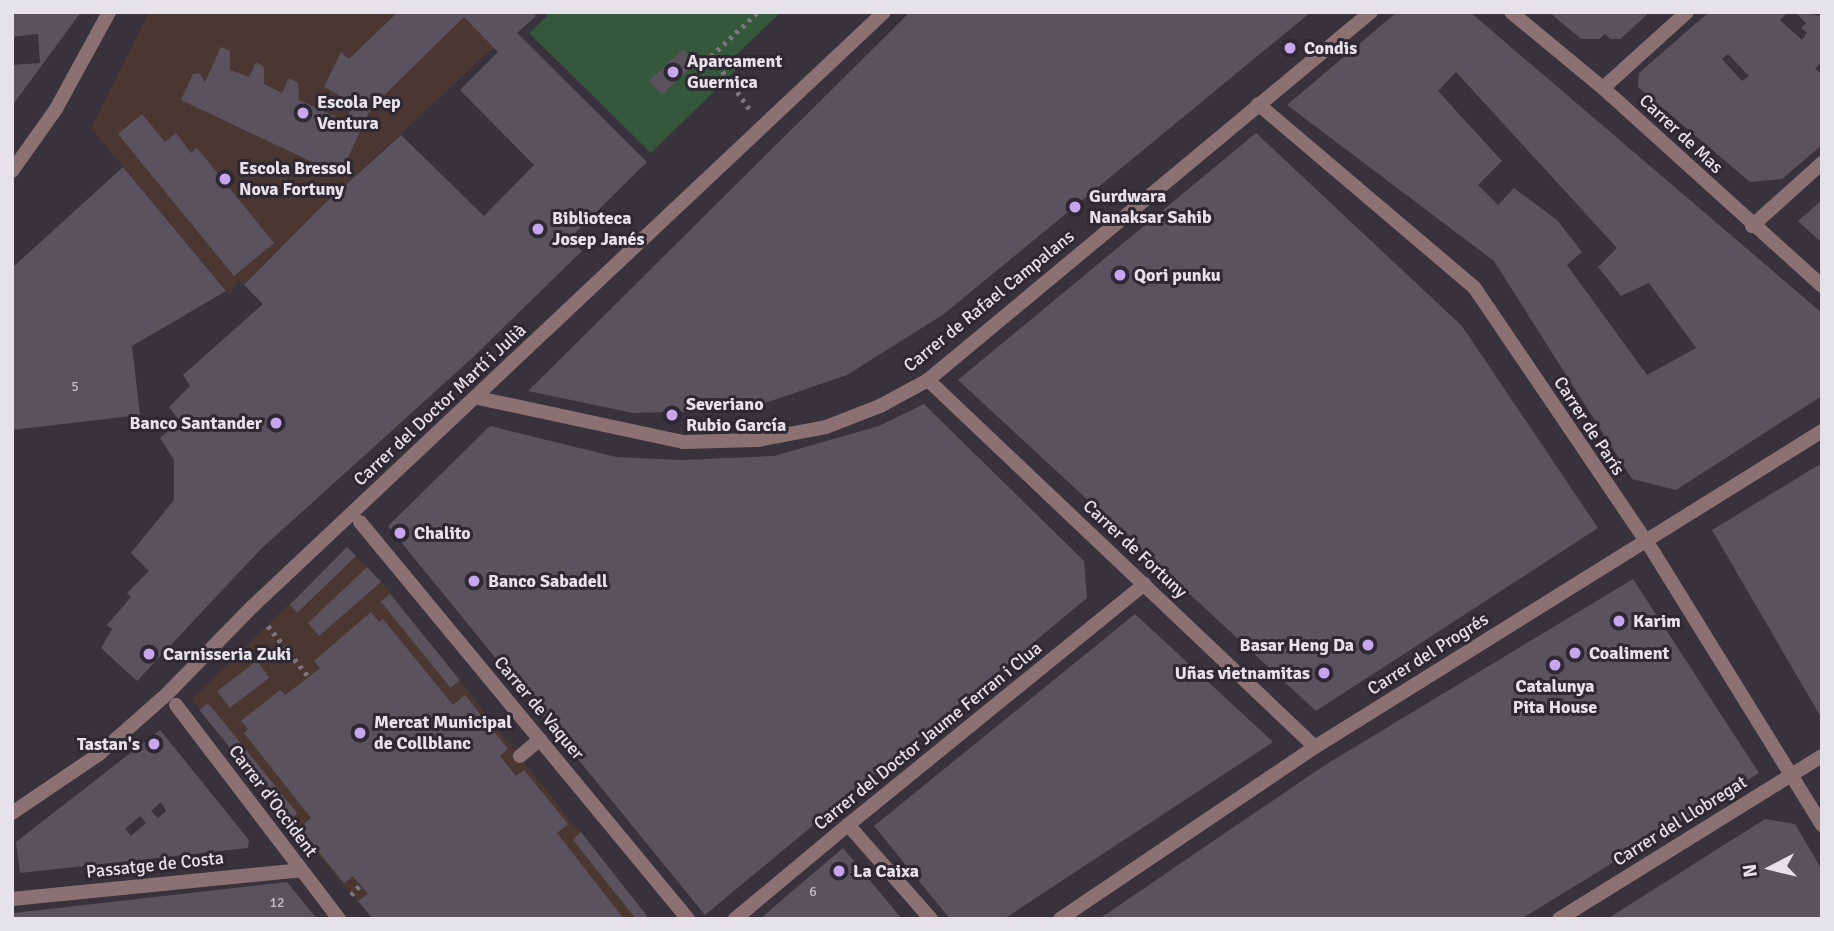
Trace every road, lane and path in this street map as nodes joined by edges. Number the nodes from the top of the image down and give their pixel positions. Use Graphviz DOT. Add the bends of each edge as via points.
graph roads {
  1 [pos="109,12"];
  2 [pos="758,12"];
  3 [pos="884,12"];
  4 [pos="1371,12"];
  5 [pos="1511,12"];
  6 [pos="1687,12"];
  7 [pos="101,19"];
  8 [pos="1602,88"];
  9 [pos="1258,104"];
  10 [pos="749,110"];
  11 [pos="1822,163"];
  12 [pos="12,171"];
  13 [pos="1752,226"];
  14 [pos="1822,286"];
  15 [pos="928,380"];
  16 [pos="478,398"];
  17 [pos="1822,431"];
  18 [pos="360,523"];
  19 [pos="1644,541"];
  20 [pos="1145,584"];
  21 [pos="260,616"];
  22 [pos="309,677"];
  23 [pos="176,705"];
  24 [pos="540,738"];
  25 [pos="1315,747"];
  26 [pos="520,756"];
  27 [pos="1822,756"];
  28 [pos="1791,776"];
  29 [pos="12,813"];
  30 [pos="848,825"];
  31 [pos="1822,825"];
  32 [pos="301,870"];
  33 [pos="12,899"];
  34 [pos="339,919"];
  35 [pos="688,919"];
  36 [pos="735,919"];
  37 [pos="931,919"];
  38 [pos="1060,919"];
  39 [pos="1559,919"];
  1 -- 7 [label="street"];
  2 -- 10 [label="path" via="711,56"];
  3 -- 16 [label="street, Carrer del Doctor Martí i Julià"];
  4 -- 9 [label="street, Carrer de Rafael Campalans"];
  5 -- 8 [label="street, Carrer de Mas"];
  6 -- 8 [label="street"];
  7 -- 12 [label="street" via="56,109"];
  8 -- 13 [label="street, Carrer de Mas"];
  9 -- 15 [label="street, Carrer de Rafael Campalans"];
  9 -- 19 [label="street, Carrer de París" via="1474,287"];
  11 -- 13 [label="street"];
  13 -- 14 [label="street, Carrer de Mas"];
  15 -- 16 [label="street, Carrer de Rafael Campalans" via="880,406 826,427 758,440 683,442"];
  15 -- 20 [label="street, Carrer de Fortuny"];
  16 -- 29 [label="street, Carrer del Doctor Martí i Julià" via="252,607 167,694 99,754"];
  17 -- 19 [label="street, Carrer del Progrés"];
  18 -- 24 [label="street, Carrer de Vaquer"];
  19 -- 25 [label="street, Carrer del Progrés"];
  19 -- 28 [label="street, Carrer de París"];
  20 -- 25 [label="street, Carrer de Fortuny"];
  20 -- 30 [label="street, Carrer del Doctor Jaume Ferran i Clua"];
  21 -- 22 [label="path"];
  23 -- 32 [label="street, Carrer d'Occident"];
  24 -- 26 [label="street"];
  24 -- 35 [label="street, Carrer de Vaquer"];
  25 -- 38 [label="street, Carrer del Progrés"];
  27 -- 28 [label="street, Carrer del Llobregat"];
  28 -- 31 [label="street, Carrer de París"];
  28 -- 39 [label="street, Carrer del Llobregat"];
  30 -- 36 [label="street, Carrer del Doctor Jaume Ferran i Clua"];
  30 -- 37 [label="street"];
  32 -- 33 [label="street, Passatge de Costa"];
  32 -- 34 [label="street, Carrer d'Occident"];
}
